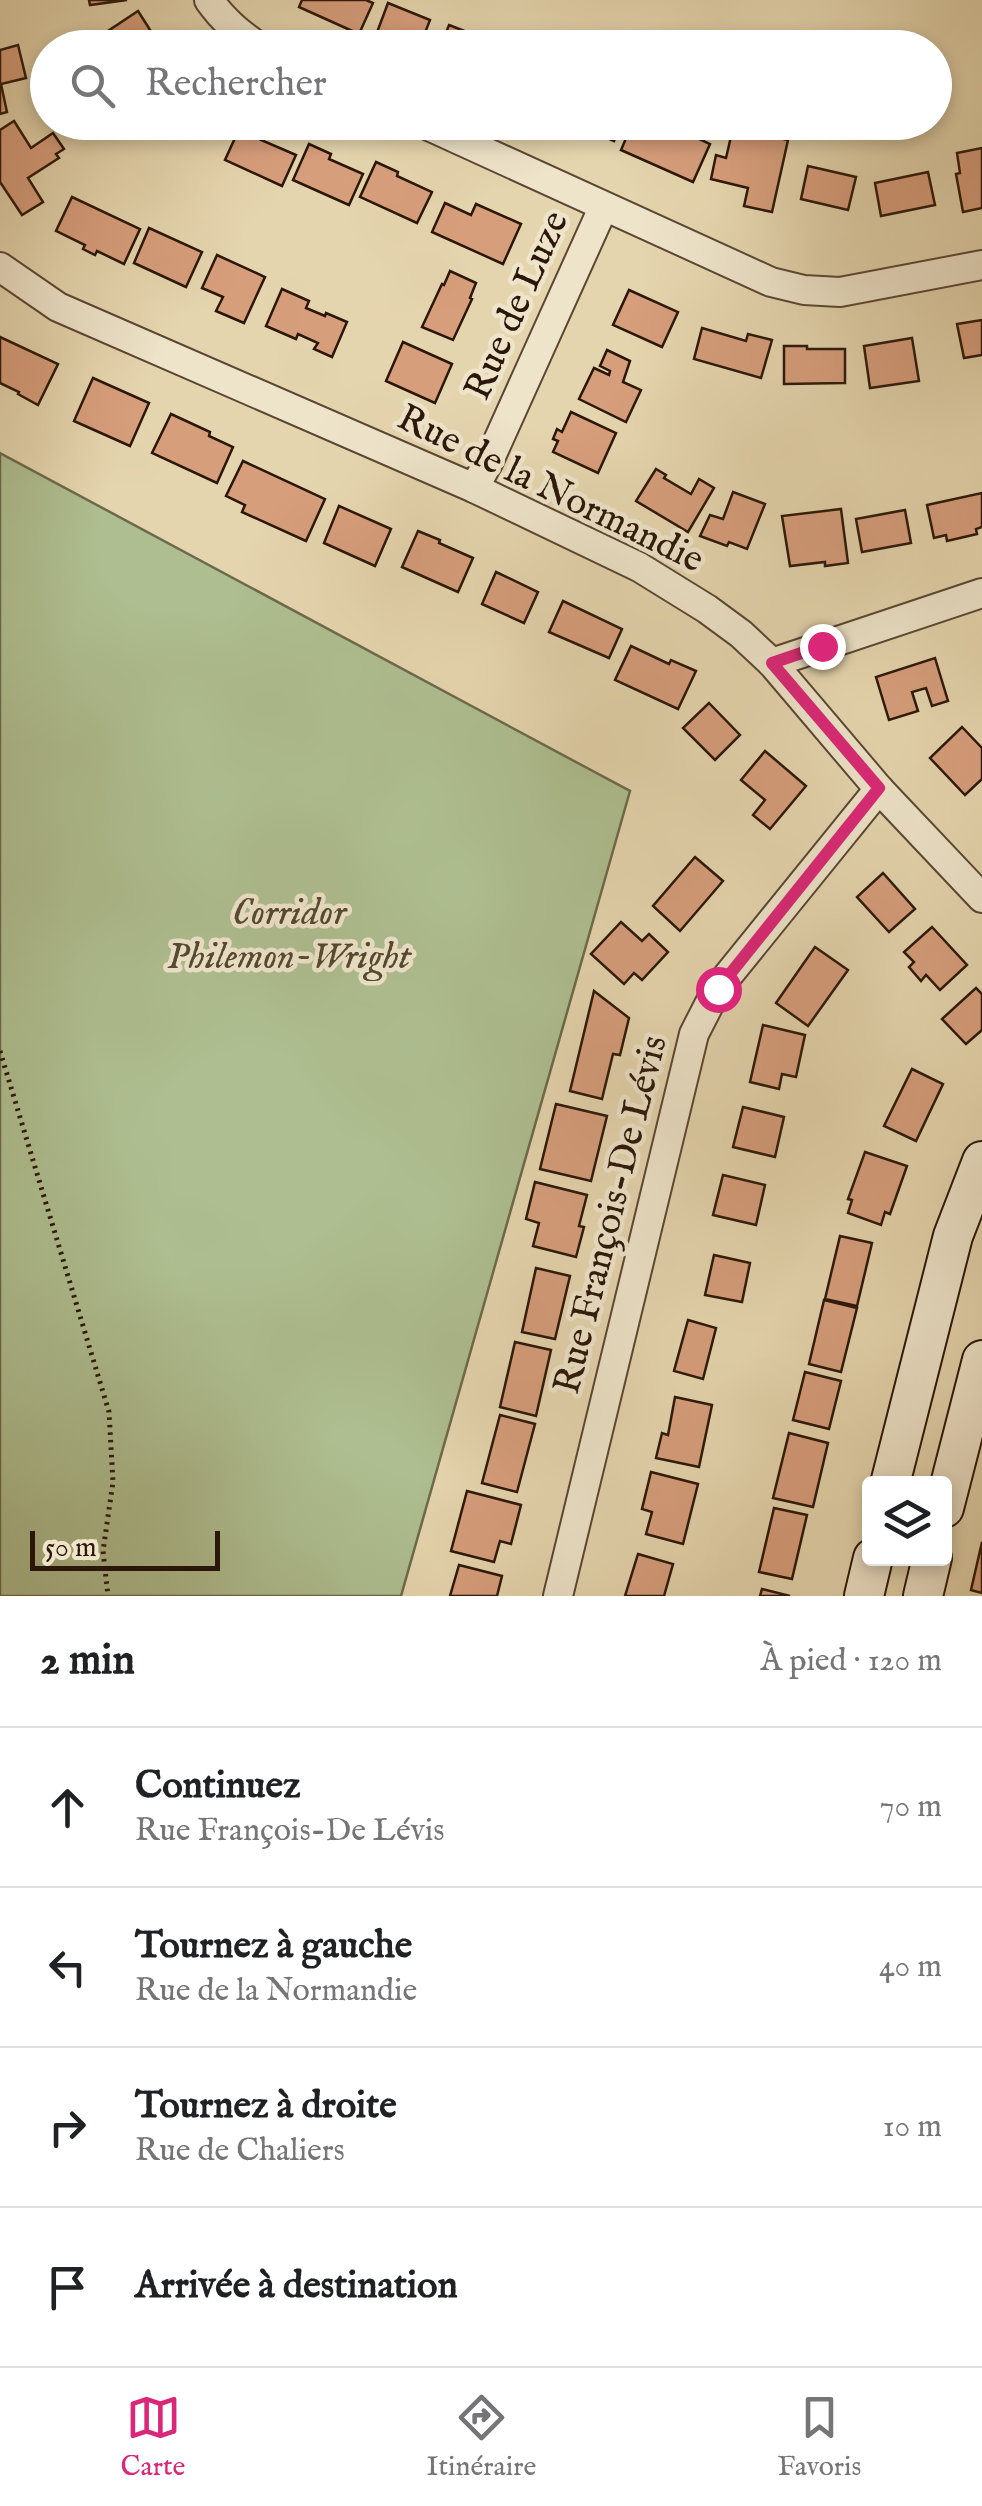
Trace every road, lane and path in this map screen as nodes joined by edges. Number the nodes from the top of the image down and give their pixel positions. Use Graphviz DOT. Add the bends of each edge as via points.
graph roads {
  1 [pos="209,0"];
  2 [pos="235,30"];
  3 [pos="458,140"];
  4 [pos="603,208"];
  5 [pos="982,264"];
  6 [pos="0,268"];
  7 [pos="474,488"];
  8 [pos="982,593"];
  9 [pos="772,663"];
  10 [pos="879,788"];
  11 [pos="982,898"];
  12 [pos="0,1051"];
  13 [pos="982,1161"];
  14 [pos="982,1360"];
  15 [pos="892,1476"];
  16 [pos="952,1477"];
  17 [pos="870,1566"];
  18 [pos="930,1566"];
  19 [pos="108,1596"];
  20 [pos="558,1596"];
  21 [pos="864,1596"];
  22 [pos="923,1596"];
  1 -- 2 [label="street"];
  3 -- 4 [label="street"];
  4 -- 5 [label="street" via="771,282 804,290 840,292"];
  4 -- 7 [label="street, Rue de Luze"];
  6 -- 7 [label="street, Rue de la Normandie" via="58,307"];
  7 -- 9 [label="street, Rue de la Normandie" via="639,567 742,634"];
  8 -- 9 [label="street"];
  9 -- 10 [label="street, Rue de la Normandie"];
  10 -- 11 [label="street, Rue de la Normandie"];
  10 -- 20 [label="street, Rue François-De Lévis" via="718,989 694,1034"];
  12 -- 19 [label="path" via="108,1412 114,1482 104,1551"];
  13 -- 15 [label="street" via="953,1236"];
  14 -- 16 [label="street"];
  17 -- 21 [label="street"];
  18 -- 22 [label="street"];
}
